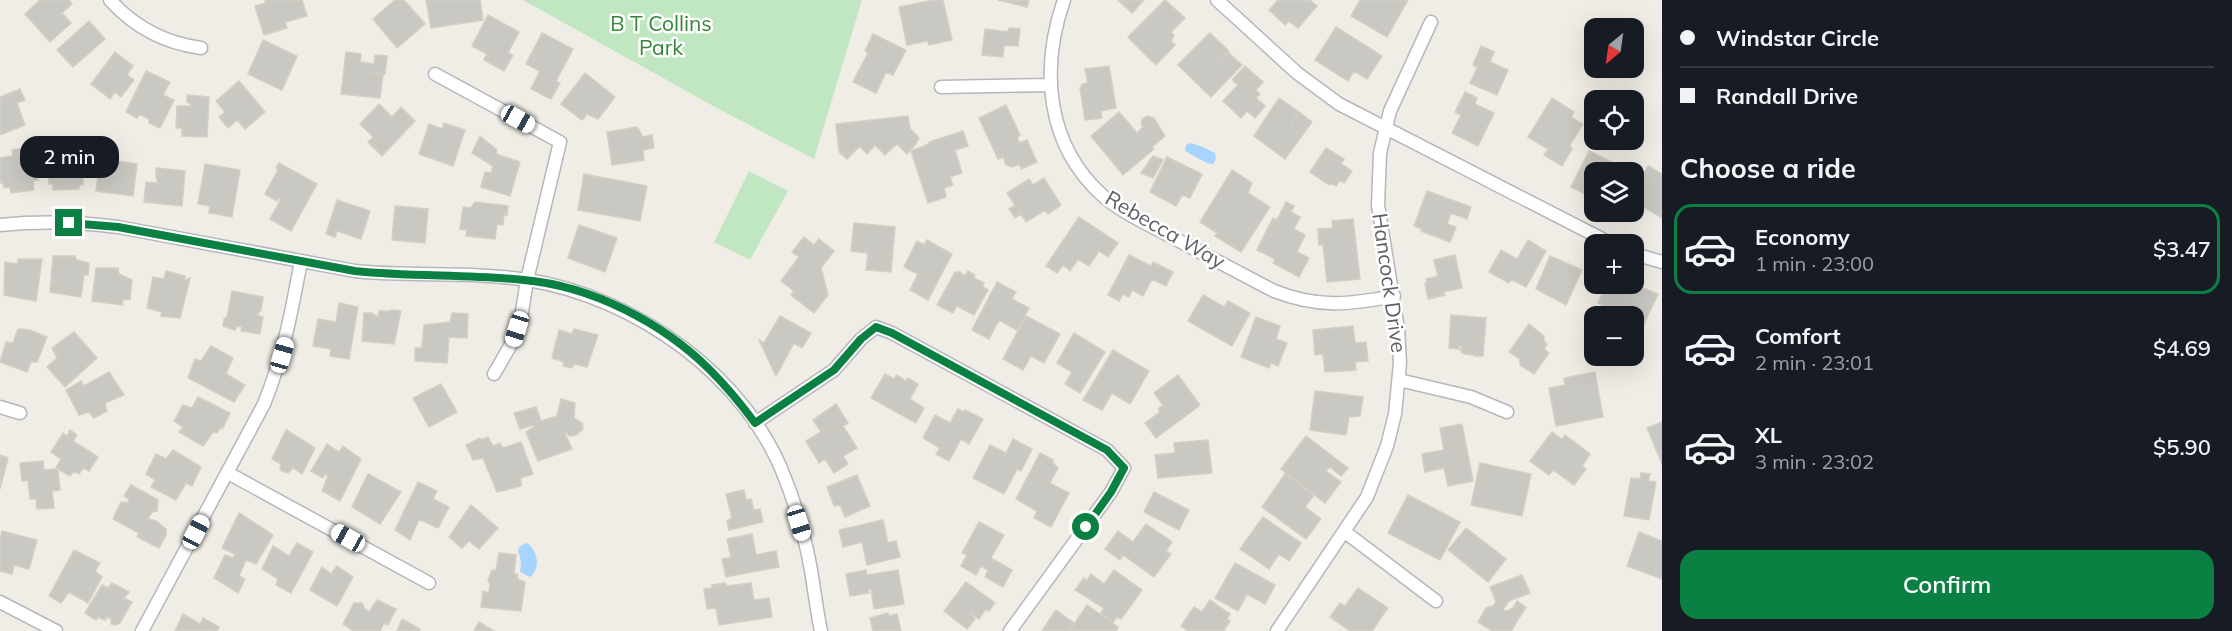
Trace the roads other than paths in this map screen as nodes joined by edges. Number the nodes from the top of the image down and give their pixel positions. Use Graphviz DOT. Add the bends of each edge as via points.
graph roads {
  1 [pos="110,0"];
  2 [pos="1064,0"];
  3 [pos="1217,0"];
  4 [pos="1431,22"];
  5 [pos="201,48"];
  6 [pos="435,74"];
  7 [pos="1050,85"];
  8 [pos="941,87"];
  9 [pos="1385,128"];
  10 [pos="0,225"];
  11 [pos="1592,234"];
  12 [pos="1644,257"];
  13 [pos="301,261"];
  14 [pos="1662,262"];
  15 [pos="527,280"];
  16 [pos="1394,296"];
  17 [pos="494,374"];
  18 [pos="1399,380"];
  19 [pos="0,407"];
  20 [pos="1507,412"];
  21 [pos="20,413"];
  22 [pos="755,423"];
  23 [pos="228,473"];
  24 [pos="1345,532"];
  25 [pos="429,583"];
  26 [pos="0,602"];
  27 [pos="1436,602"];
  28 [pos="56,631"];
  29 [pos="142,631"];
  30 [pos="821,631"];
  31 [pos="1010,631"];
  32 [pos="1277,631"];
  1 -- 5 [label="street" via="146,31"];
  2 -- 7 [label="street, Rebecca Way" via="1052,44"];
  3 -- 9 [label="street" via="1317,90"];
  4 -- 9 [label="street, Hancock Drive"];
  6 -- 15 [label="street" via="560,142"];
  7 -- 8 [label="street"];
  7 -- 16 [label="street, Rebecca Way" via="1056,126 1075,165 1103,196 1130,214 1294,299 1335,305"];
  9 -- 11 [label="street"];
  9 -- 16 [label="street, Hancock Drive" via="1378,205"];
  10 -- 13 [label="street" via="85,223"];
  12 -- 14 [label="street"];
  13 -- 15 [label="street" via="390,275"];
  13 -- 23 [label="street" via="277,372"];
  15 -- 17 [label="street" via="513,341"];
  15 -- 22 [label="street" via="602,300 664,333 709,369"];
  16 -- 18 [label="street, Hancock Drive"];
  18 -- 20 [label="street" via="1471,397"];
  18 -- 24 [label="street, Hancock Drive" via="1395,414 1378,472"];
  19 -- 21 [label="street"];
  22 -- 30 [label="street" via="786,479 806,545"];
  22 -- 31 [label="street" via="834,370 876,327 1107,450 1124,468 1111,492"];
  23 -- 25 [label="street"];
  23 -- 29 [label="street"];
  24 -- 27 [label="street"];
  24 -- 32 [label="street, Hancock Drive"];
  26 -- 28 [label="street"];
}
